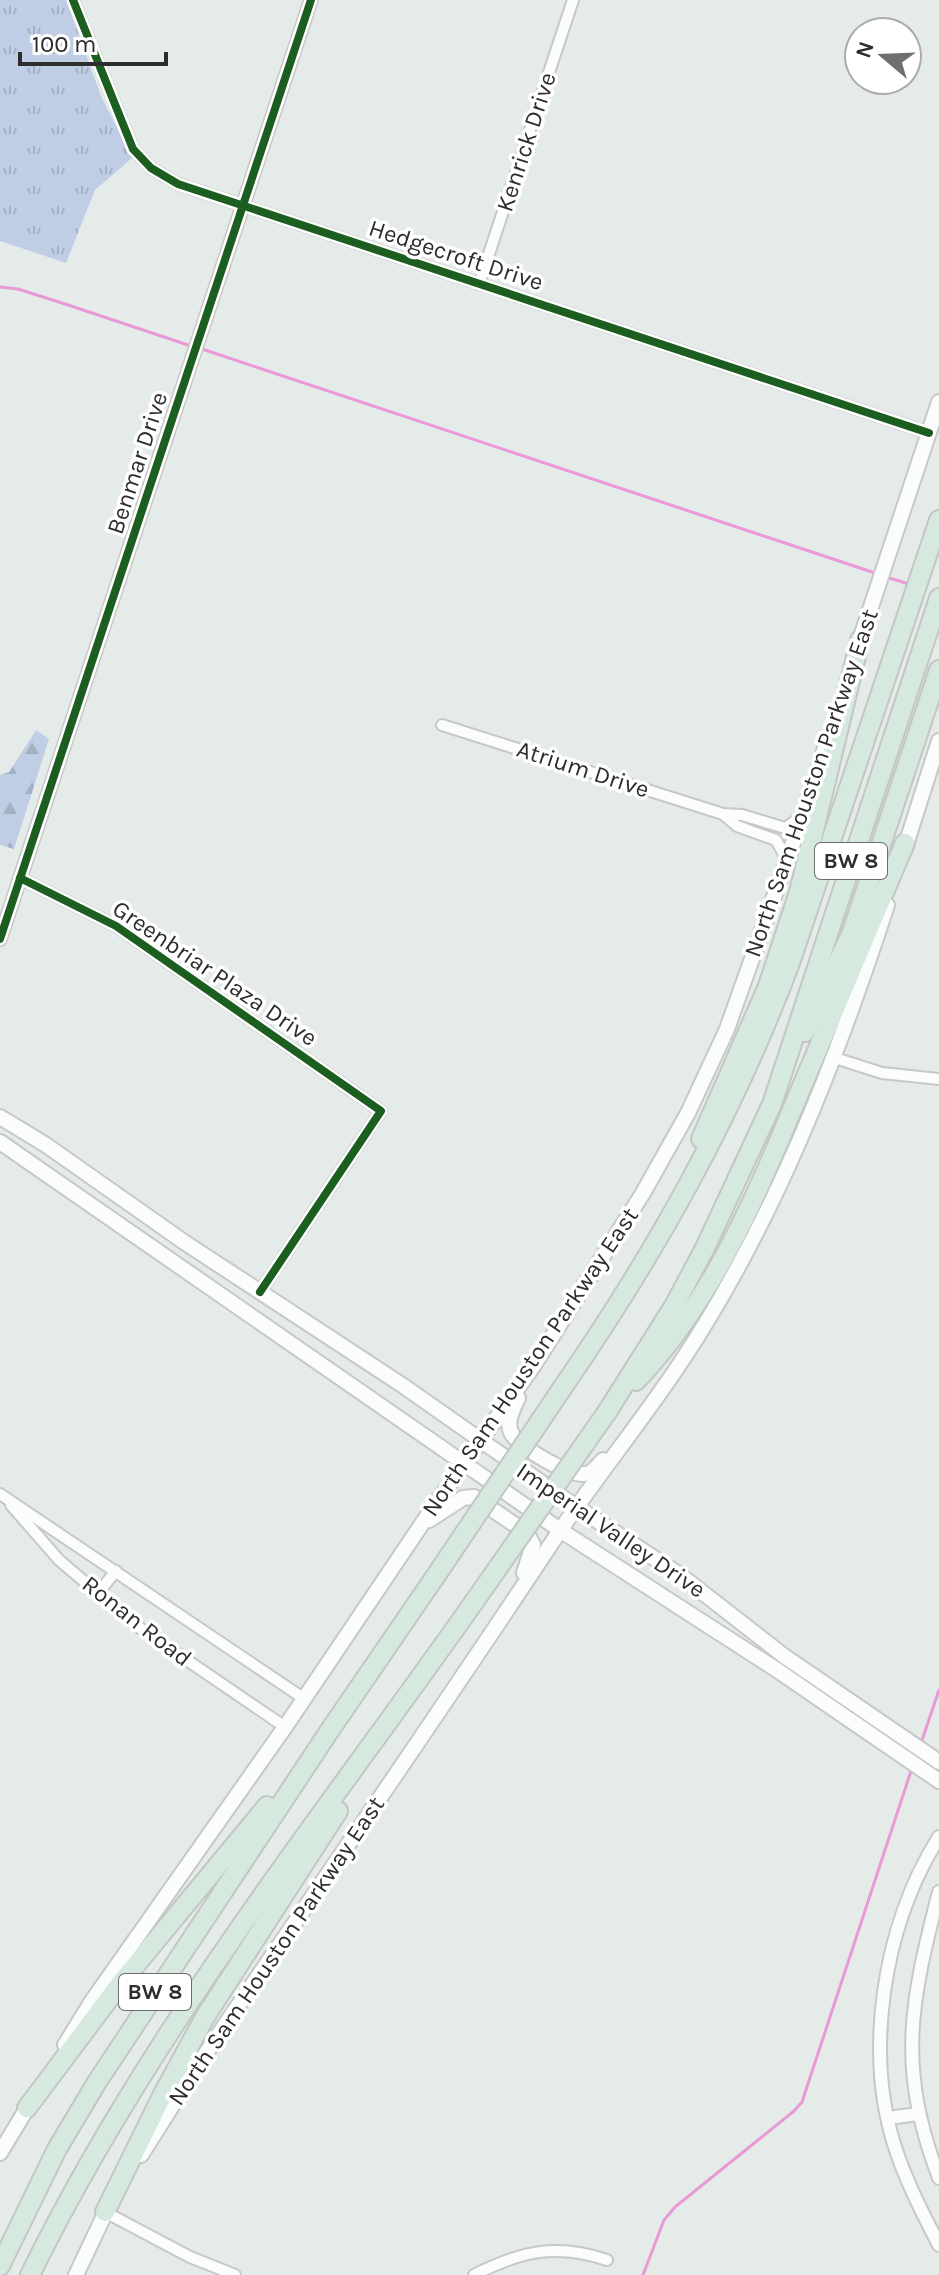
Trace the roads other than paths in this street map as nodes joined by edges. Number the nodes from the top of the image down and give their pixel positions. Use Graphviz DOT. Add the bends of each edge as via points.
graph roads {
  1 [pos="73,0"];
  2 [pos="311,0"];
  3 [pos="573,0"];
  4 [pos="243,207"];
  5 [pos="479,284"];
  6 [pos="939,402"];
  7 [pos="929,433"];
  8 [pos="939,520"];
  9 [pos="939,598"];
  10 [pos="860,640"];
  11 [pos="939,670"];
  12 [pos="442,725"];
  13 [pos="939,741"];
  14 [pos="723,814"];
  15 [pos="803,816"];
  16 [pos="905,843"];
  17 [pos="787,860"];
  18 [pos="20,878"];
  19 [pos="0,939"];
  20 [pos="835,1058"];
  21 [pos="939,1079"];
  22 [pos="772,1104"];
  23 [pos="0,1117"];
  24 [pos="0,1142"];
  25 [pos="653,1250"];
  26 [pos="260,1292"];
  27 [pos="299,1318"];
  28 [pos="286,1338"];
  29 [pos="534,1365"];
  30 [pos="607,1412"];
  31 [pos="481,1441"];
  32 [pos="620,1448"];
  33 [pos="465,1465"];
  34 [pos="2,1496"];
  35 [pos="576,1507"];
  36 [pos="420,1526"];
  37 [pos="560,1530"];
  38 [pos="116,1571"];
  39 [pos="98,1593"];
  40 [pos="507,1610"];
  41 [pos="741,1621"];
  42 [pos="726,1639"];
  43 [pos="421,1678"];
  44 [pos="303,1698"];
  45 [pos="285,1727"];
  46 [pos="330,1730"];
  47 [pos="939,1762"];
  48 [pos="935,1778"];
  49 [pos="939,1837"];
  50 [pos="939,1892"];
  51 [pos="27,2108"];
  52 [pos="918,2114"];
  53 [pos="888,2118"];
  54 [pos="2,2146"];
  55 [pos="939,2178"];
  56 [pos="105,2212"];
  57 [pos="939,2245"];
  58 [pos="607,2260"];
  59 [pos="0,2266"];
  60 [pos="32,2275"];
  61 [pos="76,2275"];
  62 [pos="235,2275"];
  63 [pos="474,2275"];
  1 -- 4 [label="street, Hedgecroft Drive" via="133,149 178,184"];
  2 -- 4 [label="street, Benmar Drive"];
  3 -- 5 [label="street, Kenrick Drive"];
  4 -- 5 [label="street, Hedgecroft Drive"];
  4 -- 18 [label="street, Benmar Drive"];
  5 -- 7 [label="street, Hedgecroft Drive"];
  6 -- 7 [label="main road, North Sam Houston Parkway East"];
  7 -- 10 [label="main road, North Sam Houston Parkway East"];
  8 -- 25 [label="highway, North Sam Houston Parkway East / BW 8" via="764,1032 721,1126"];
  9 -- 22 [label="highway, North Sam Houston Parkway East / BW 8"];
  10 -- 15 [label="main road, North Sam Houston Parkway East"];
  10 -- 25 [label="highway" via="799,892 768,986"];
  11 -- 22 [label="highway" via="852,932"];
  12 -- 14 [label="street, Atrium Drive"];
  13 -- 16 [label="main road, North Sam Houston Parkway East"];
  14 -- 15 [label="street, Atrium Drive" via="785,828"];
  14 -- 17 [label="street, Atrium Drive" via="737,826 776,840"];
  15 -- 17 [label="main road, North Sam Houston Parkway East"];
  16 -- 20 [label="main road, North Sam Houston Parkway East"];
  16 -- 30 [label="highway" via="757,1193 713,1278 656,1360"];
  17 -- 29 [label="main road, North Sam Houston Parkway East" via="727,1029 688,1113"];
  18 -- 19 [label="street, Benmar Drive"];
  18 -- 26 [label="street, Greenbriar Plaza Drive" via="116,926 381,1111"];
  20 -- 21 [label="street" via="882,1073"];
  20 -- 32 [label="main road, North Sam Houston Parkway East" via="730,1280 682,1361"];
  22 -- 30 [label="highway, North Sam Houston Parkway East / BW 8" via="693,1272"];
  23 -- 26 [label="main road, Imperial Valley Drive"];
  24 -- 28 [label="main road, Imperial Valley Drive"];
  25 -- 46 [label="highway, North Sam Houston Parkway East / BW 8, bridge"];
  26 -- 27 [label="main road, Imperial Valley Drive"];
  27 -- 28 [label="main road"];
  27 -- 31 [label="main road, Imperial Valley Drive"];
  28 -- 33 [label="main road, Imperial Valley Drive"];
  29 -- 31 [label="main road, North Sam Houston Parkway East"];
  29 -- 32 [label="main road" via="511,1413 513,1436 553,1465 579,1475 590,1473"];
  30 -- 43 [label="highway, North Sam Houston Parkway East / BW 8, bridge"];
  31 -- 33 [label="main road, North Sam Houston Parkway East"];
  31 -- 35 [label="main road, Imperial Valley Drive"];
  32 -- 35 [label="main road, North Sam Houston Parkway East"];
  33 -- 36 [label="main road, North Sam Houston Parkway East"];
  33 -- 37 [label="main road, Imperial Valley Drive"];
  34 -- 38 [label="street, Ronan Road"];
  34 -- 39 [label="street, Ronan Road" via="59,1560"];
  35 -- 37 [label="main road, North Sam Houston Parkway East"];
  35 -- 41 [label="main road, Imperial Valley Drive"];
  36 -- 40 [label="main road" via="463,1498 474,1497 527,1533 531,1557"];
  36 -- 44 [label="main road, North Sam Houston Parkway East"];
  37 -- 40 [label="main road, North Sam Houston Parkway East"];
  37 -- 42 [label="main road, Imperial Valley Drive"];
  38 -- 39 [label="street"];
  38 -- 44 [label="street, Ronan Road"];
  39 -- 45 [label="street, Ronan Road" via="134,1624"];
  40 -- 56 [label="main road, North Sam Houston Parkway East" via="200,2062"];
  41 -- 42 [label="main road"];
  41 -- 47 [label="main road, Imperial Valley Drive"];
  42 -- 48 [label="main road, Imperial Valley Drive"];
  43 -- 56 [label="highway" via="404,1713 205,2017"];
  43 -- 60 [label="highway, North Sam Houston Parkway East / BW 8" via="252,1909 125,2101"];
  44 -- 45 [label="main road, North Sam Houston Parkway East"];
  45 -- 51 [label="main road, North Sam Houston Parkway East" via="92,2001"];
  46 -- 51 [label="highway" via="120,1984"];
  46 -- 59 [label="highway, North Sam Houston Parkway East / BW 8" via="97,2082 57,2149"];
  49 -- 53 [label="street" via="903,1913 885,1988 881,2050"];
  50 -- 52 [label="street" via="912,2013"];
  51 -- 54 [label="main road, North Sam Houston Parkway East"];
  52 -- 53 [label="street"];
  52 -- 55 [label="street"];
  53 -- 57 [label="street" via="897,2154"];
  56 -- 61 [label="main road, North Sam Houston Parkway East"];
  56 -- 62 [label="street"];
  58 -- 63 [label="street" via="557,2250 519,2255"];
}
